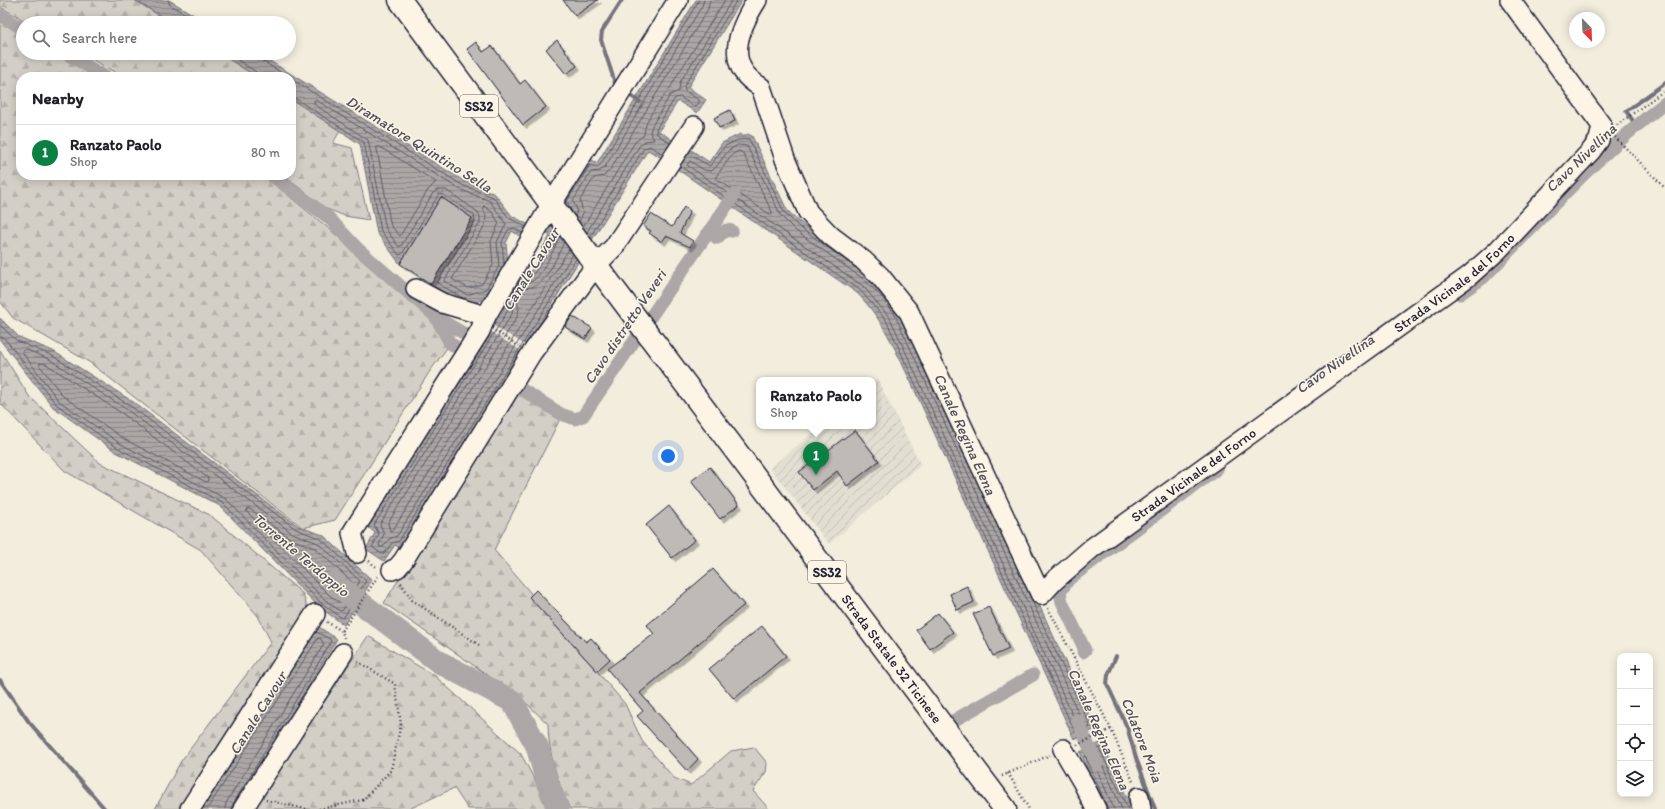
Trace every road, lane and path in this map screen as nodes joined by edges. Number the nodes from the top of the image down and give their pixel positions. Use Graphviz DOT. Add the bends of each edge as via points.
graph roads {
  1 [pos="400,0"];
  2 [pos="678,0"];
  3 [pos="757,0"];
  4 [pos="1510,0"];
  5 [pos="1665,90"];
  6 [pos="1625,119"];
  7 [pos="694,126"];
  8 [pos="1615,137"];
  9 [pos="1665,188"];
  10 [pos="554,209"];
  11 [pos="592,259"];
  12 [pos="416,289"];
  13 [pos="489,322"];
  14 [pos="524,349"];
  15 [pos="357,553"];
  16 [pos="386,570"];
  17 [pos="1041,595"];
  18 [pos="315,614"];
  19 [pos="342,631"];
  20 [pos="479,645"];
  21 [pos="343,653"];
  22 [pos="1111,729"];
  23 [pos="1070,747"];
  24 [pos="1008,773"];
  25 [pos="987,784"];
  26 [pos="263,799"];
  27 [pos="1140,803"];
  28 [pos="190,809"];
  29 [pos="243,809"];
  30 [pos="306,809"];
  31 [pos="319,809"];
  32 [pos="1005,809"];
  33 [pos="1029,809"];
  34 [pos="1096,809"];
  1 -- 10 [label="main road, SS32"];
  2 -- 10 [label="street"];
  3 -- 17 [label="street" via="738,39 740,66 748,80 761,87 784,159 801,198 818,224 880,276 909,312"];
  4 -- 17 [label="street, Strada Vicinale del Forno" via="1602,126 1602,134 1591,152 1497,251 1469,276 1092,548"];
  5 -- 6 [label="path"];
  7 -- 11 [label="street" via="614,247"];
  8 -- 9 [label="path"];
  10 -- 11 [label="main road, SS32"];
  10 -- 13 [label="street"];
  11 -- 16 [label="street" via="403,561 397,568"];
  11 -- 25 [label="main road, Strada Statale 32 Ticinese / SS32"];
  12 -- 13 [label="street" via="442,303"];
  13 -- 14 [label="path"];
  13 -- 15 [label="street" via="480,331 352,533"];
  16 -- 19 [label="path"];
  16 -- 20 [label="path" via="412,600"];
  17 -- 22 [label="path"];
  18 -- 28 [label="street"];
  21 -- 29 [label="street"];
  21 -- 31 [label="path" via="395,684 401,724 391,770 368,795 363,800"];
  22 -- 23 [label="path"];
  22 -- 27 [label="path"];
  23 -- 24 [label="path"];
  23 -- 34 [label="street"];
  24 -- 25 [label="path"];
  24 -- 33 [label="path"];
  25 -- 32 [label="main road, Strada Statale 32 Ticinese / SS32"];
  26 -- 30 [label="path"];
}
